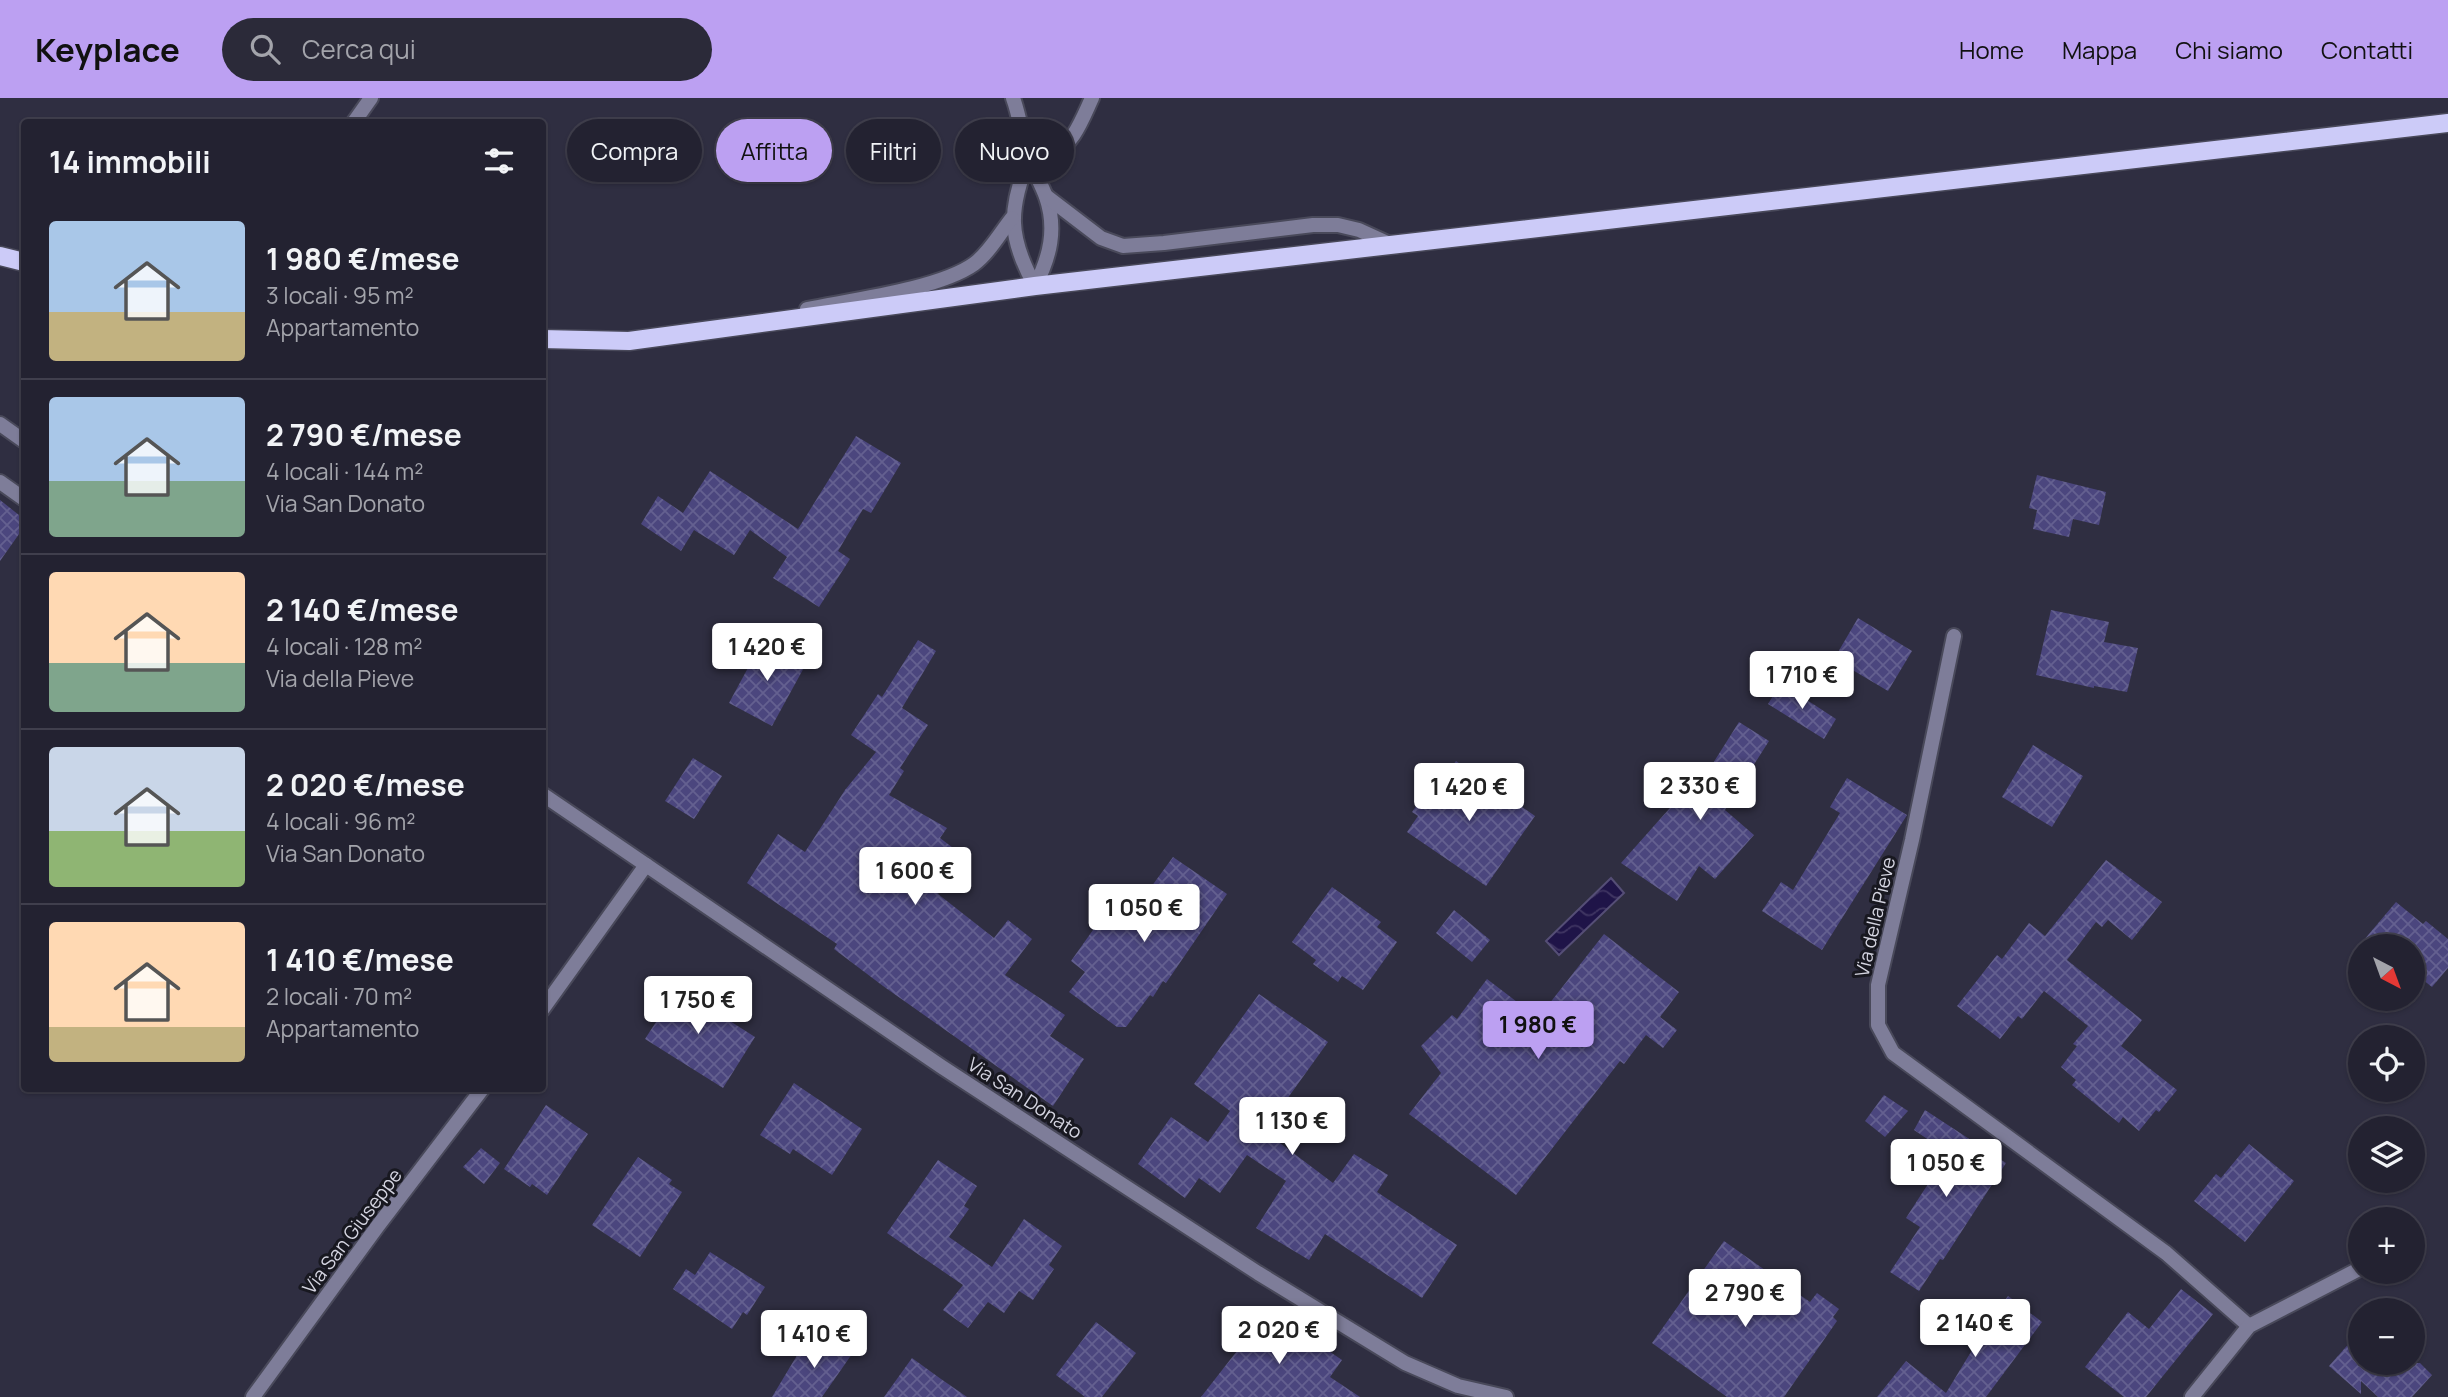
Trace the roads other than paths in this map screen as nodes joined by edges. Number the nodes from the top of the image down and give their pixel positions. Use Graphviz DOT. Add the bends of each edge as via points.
graph roads {
  1 [pos="371,98"];
  2 [pos="1013,98"];
  3 [pos="1092,98"];
  4 [pos="357,119"];
  5 [pos="1019,119"];
  6 [pos="2448,122"];
  7 [pos="1074,132"];
  8 [pos="1020,182"];
  9 [pos="1040,182"];
  10 [pos="1046,196"];
  11 [pos="1012,218"];
  12 [pos="1394,246"];
  13 [pos="0,256"];
  14 [pos="21,261"];
  15 [pos="1035,286"];
  16 [pos="706,330"];
  17 [pos="546,339"];
  18 [pos="0,424"];
  19 [pos="21,439"];
  20 [pos="0,482"];
  21 [pos="21,497"];
  22 [pos="1954,636"];
  23 [pos="546,797"];
  24 [pos="646,865"];
  25 [pos="546,1004"];
  26 [pos="480,1092"];
  27 [pos="2348,1275"];
  28 [pos="2249,1326"];
  29 [pos="253,1397"];
  30 [pos="1506,1397"];
  31 [pos="2192,1397"];
  1 -- 4 [label="street"];
  2 -- 5 [label="street"];
  3 -- 7 [label="street"];
  6 -- 12 [label="main road"];
  8 -- 11 [label="street"];
  9 -- 10 [label="street"];
  10 -- 12 [label="street" via="1101,238 1123,246 1338,225"];
  10 -- 15 [label="street" via="1051,247"];
  11 -- 15 [label="street" via="1016,247"];
  11 -- 16 [label="street" via="975,263 950,276"];
  12 -- 15 [label="main road"];
  13 -- 14 [label="main road"];
  15 -- 16 [label="main road"];
  16 -- 17 [label="main road" via="629,341"];
  18 -- 19 [label="street"];
  20 -- 21 [label="street"];
  22 -- 28 [label="street, Via della Pieve" via="1878,985 1878,1025 1893,1053 2166,1254"];
  23 -- 24 [label="street, Via San Donato"];
  24 -- 25 [label="street"];
  24 -- 30 [label="street, Via San Donato" via="942,1067 1258,1273 1405,1363 1458,1386"];
  26 -- 29 [label="street, Via San Giuseppe"];
  27 -- 28 [label="street"];
  28 -- 31 [label="street"];
}
